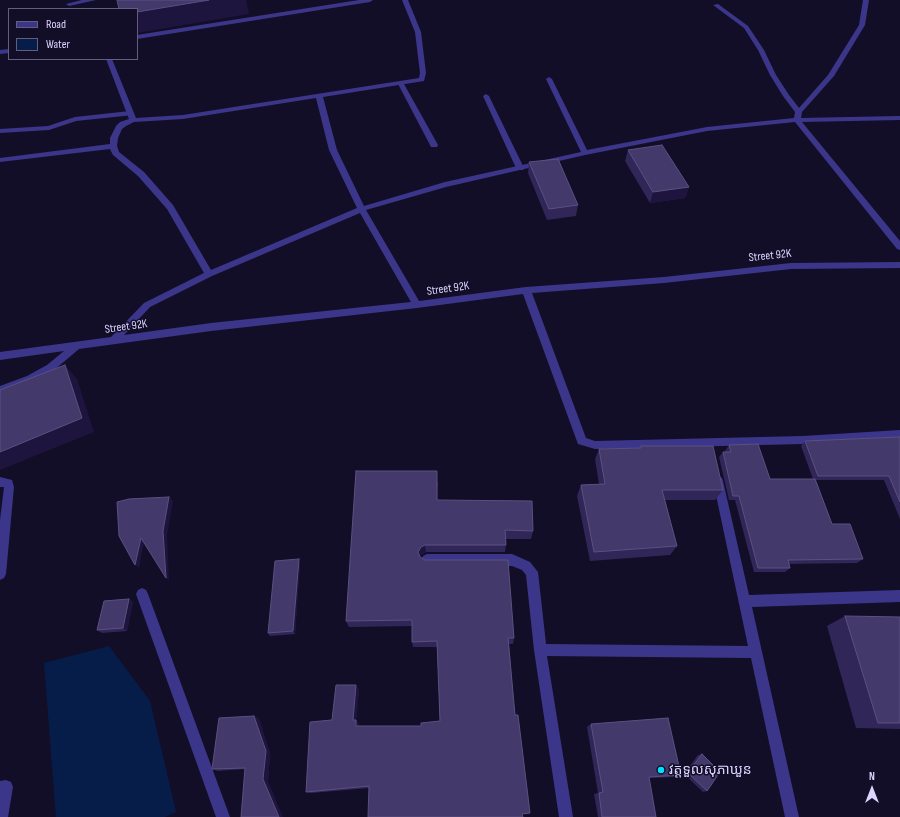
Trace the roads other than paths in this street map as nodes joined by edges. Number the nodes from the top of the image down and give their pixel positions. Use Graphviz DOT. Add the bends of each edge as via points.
graph roads {
  1 [pos="62,0"];
  2 [pos="93,0"];
  3 [pos="370,0"];
  4 [pos="405,0"];
  5 [pos="866,0"];
  6 [pos="716,5"];
  7 [pos="71,7"];
  8 [pos="138,37"];
  9 [pos="109,60"];
  10 [pos="549,79"];
  11 [pos="401,84"];
  12 [pos="319,95"];
  13 [pos="486,96"];
  14 [pos="799,112"];
  15 [pos="131,116"];
  16 [pos="900,118"];
  17 [pos="797,120"];
  18 [pos="0,131"];
  19 [pos="434,145"];
  20 [pos="113,146"];
  21 [pos="585,153"];
  22 [pos="0,160"];
  23 [pos="520,168"];
  24 [pos="361,209"];
  25 [pos="900,247"];
  26 [pos="900,265"];
  27 [pos="209,274"];
  28 [pos="526,290"];
  29 [pos="417,305"];
  30 [pos="114,340"];
  31 [pos="76,346"];
  32 [pos="0,356"];
  33 [pos="0,390"];
  34 [pos="900,434"];
  35 [pos="709,442"];
  36 [pos="713,457"];
  37 [pos="716,472"];
  38 [pos="0,482"];
  39 [pos="426,560"];
  40 [pos="0,574"];
  41 [pos="142,594"];
  42 [pos="900,596"];
  43 [pos="744,601"];
  44 [pos="540,650"];
  45 [pos="755,652"];
  46 [pos="0,788"];
  47 [pos="0,817"];
  48 [pos="223,817"];
  49 [pos="566,817"];
  50 [pos="792,817"];
  1 -- 7 [label="street"];
  2 -- 7 [label="street"];
  3 -- 8 [label="street"];
  4 -- 11 [label="street" via="418,32 423,73 422,80"];
  5 -- 14 [label="street" via="862,25 831,76"];
  6 -- 14 [label="street" via="746,27 786,96"];
  9 -- 15 [label="street"];
  10 -- 21 [label="street"];
  11 -- 12 [label="street"];
  11 -- 19 [label="street"];
  12 -- 15 [label="street" via="183,117"];
  12 -- 24 [label="street" via="333,150"];
  13 -- 23 [label="street"];
  14 -- 17 [label="street"];
  15 -- 18 [label="street" via="75,119 49,128"];
  15 -- 20 [label="street" via="119,128"];
  16 -- 17 [label="street"];
  17 -- 21 [label="street" via="707,129"];
  17 -- 25 [label="street"];
  20 -- 22 [label="street"];
  20 -- 27 [label="street" via="116,153 141,174 170,207"];
  21 -- 23 [label="street"];
  23 -- 24 [label="street" via="445,185"];
  24 -- 27 [label="street"];
  24 -- 29 [label="street"];
  26 -- 28 [label="street, Street 92K" via="791,266 664,280"];
  27 -- 30 [label="street" via="147,305"];
  28 -- 29 [label="street, Street 92K"];
  28 -- 35 [label="street" via="582,441 595,445"];
  29 -- 30 [label="street, Street 92K"];
  30 -- 31 [label="street, Street 92K"];
  31 -- 32 [label="street, Street 92K"];
  31 -- 33 [label="street" via="50,368 30,379"];
  34 -- 35 [label="street"];
  35 -- 36 [label="street"];
  37 -- 43 [label="street"];
  38 -- 40 [label="street" via="8,484 9,488"];
  39 -- 44 [label="street" via="512,560 526,566 532,572"];
  41 -- 48 [label="street"];
  42 -- 43 [label="street"];
  43 -- 45 [label="street"];
  44 -- 45 [label="street"];
  44 -- 49 [label="street"];
  45 -- 50 [label="street"];
  46 -- 47 [label="street" via="6,788"];
}
